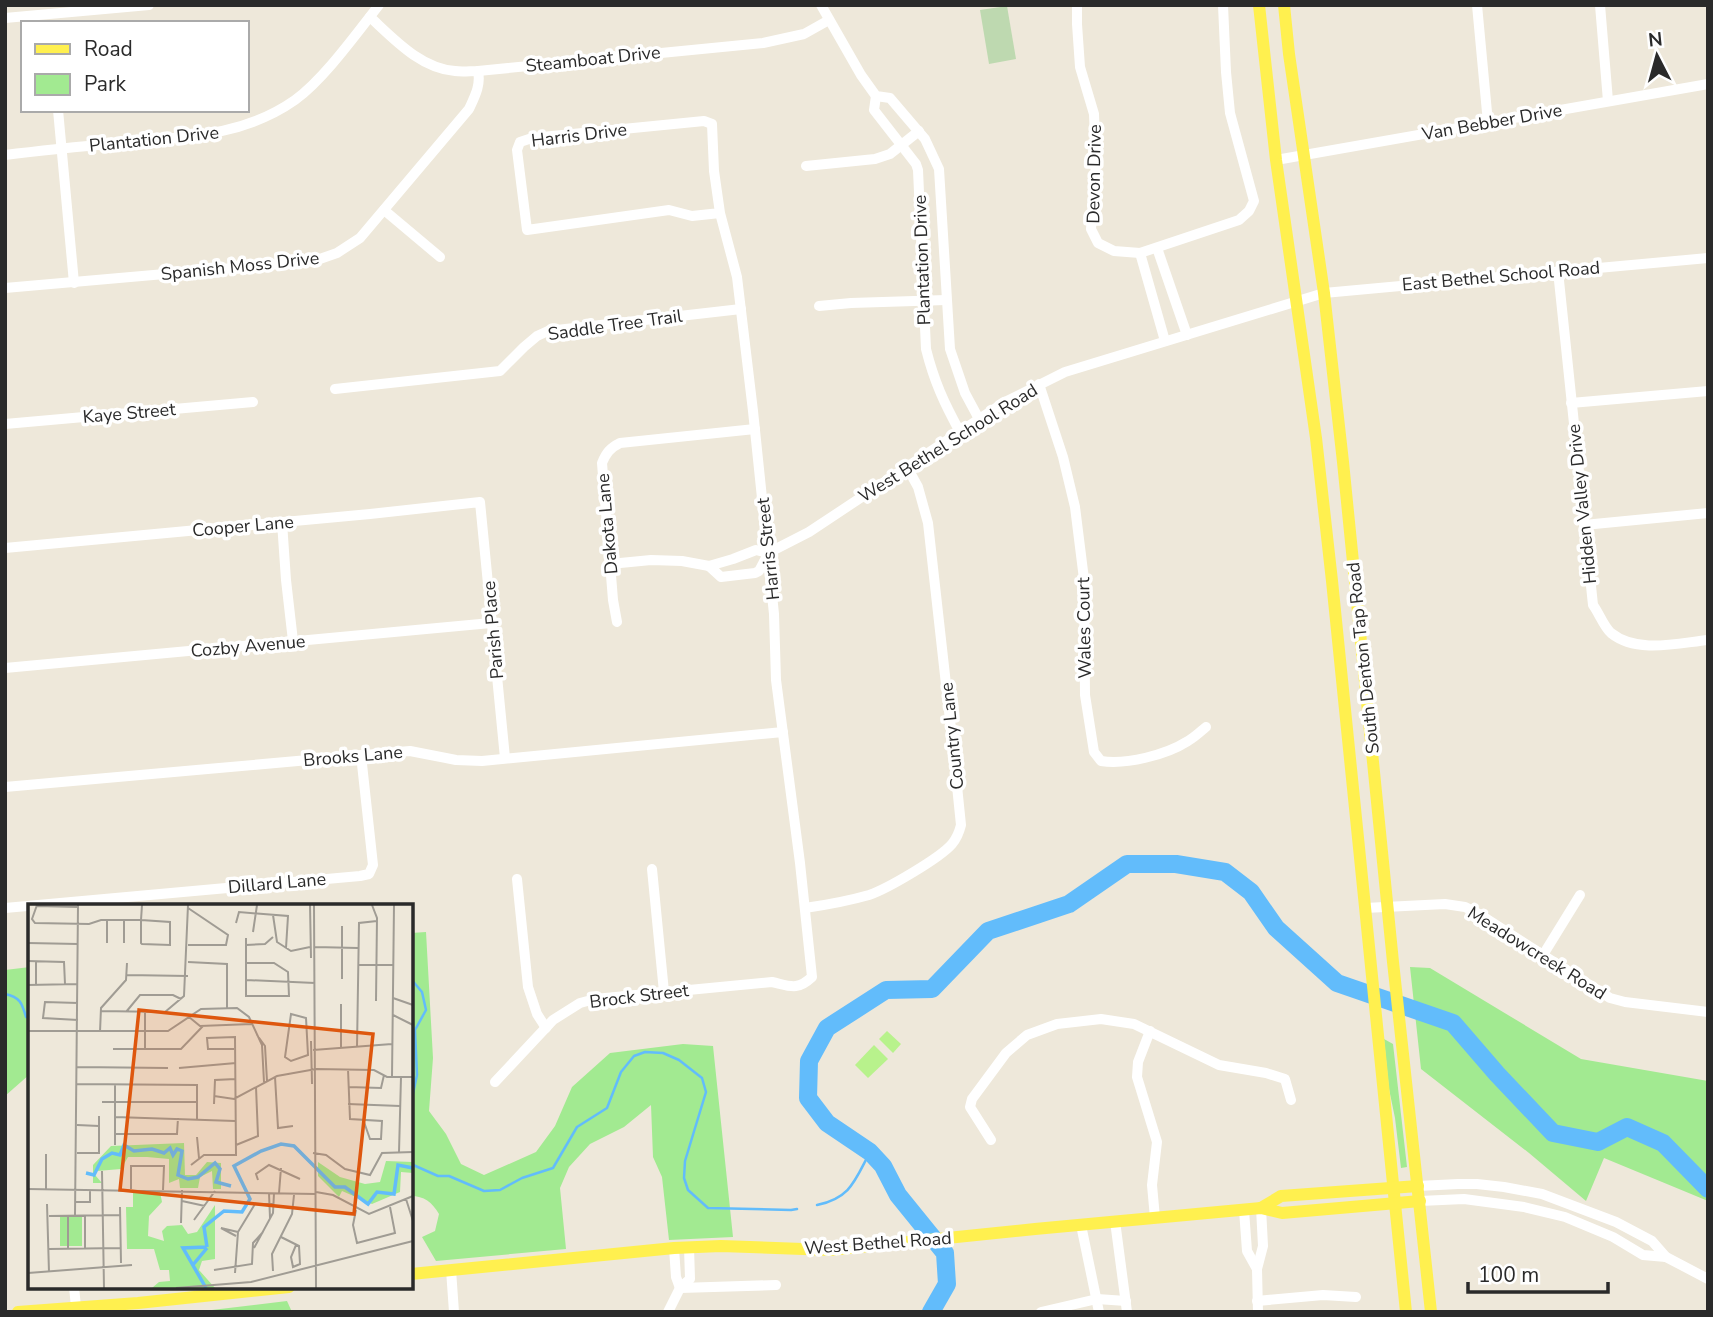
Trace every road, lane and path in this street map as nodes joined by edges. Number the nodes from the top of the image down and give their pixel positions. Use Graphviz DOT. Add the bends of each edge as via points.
graph roads {
  1 [pos="149,5"];
  2 [pos="379,5"];
  3 [pos="821,5"];
  4 [pos="1077,5"];
  5 [pos="1223,5"];
  6 [pos="1259,5"];
  7 [pos="1284,5"];
  8 [pos="1477,5"];
  9 [pos="1600,5"];
  10 [pos="370,17"];
  11 [pos="5,18"];
  12 [pos="50,19"];
  13 [pos="829,20"];
  14 [pos="478,71"];
  15 [pos="1708,84"];
  16 [pos="876,96"];
  17 [pos="1608,101"];
  18 [pos="58,112"];
  19 [pos="1488,123"];
  20 [pos="712,124"];
  21 [pos="919,131"];
  22 [pos="902,146"];
  23 [pos="62,148"];
  24 [pos="5,155"];
  25 [pos="1303,156"];
  26 [pos="1276,160"];
  27 [pos="806,166"];
  28 [pos="384,210"];
  29 [pos="720,213"];
  30 [pos="1157,248"];
  31 [pos="1140,253"];
  32 [pos="440,257"];
  33 [pos="1708,258"];
  34 [pos="1558,271"];
  35 [pos="74,283"];
  36 [pos="5,288"];
  37 [pos="1324,293"];
  38 [pos="946,300"];
  39 [pos="924,301"];
  40 [pos="1296,301"];
  41 [pos="819,306"];
  42 [pos="741,309"];
  43 [pos="1187,335"];
  44 [pos="1165,341"];
  45 [pos="1039,384"];
  46 [pos="335,389"];
  47 [pos="1708,391"];
  48 [pos="253,402"];
  49 [pos="1571,403"];
  50 [pos="979,419"];
  51 [pos="5,424"];
  52 [pos="755,429"];
  53 [pos="960,432"];
  54 [pos="907,467"];
  55 [pos="480,502"];
  56 [pos="1708,513"];
  57 [pos="282,522"];
  58 [pos="1584,525"];
  59 [pos="5,548"];
  60 [pos="768,554"];
  61 [pos="610,564"];
  62 [pos="709,566"];
  63 [pos="1355,581"];
  64 [pos="1333,583"];
  65 [pos="617,622"];
  66 [pos="491,623"];
  67 [pos="1708,640"];
  68 [pos="293,641"];
  69 [pos="5,668"];
  70 [pos="1367,700"];
  71 [pos="1345,703"];
  72 [pos="1206,727"];
  73 [pos="783,732"];
  74 [pos="361,755"];
  75 [pos="505,758"];
  76 [pos="5,787"];
  77 [pos="652,869"];
  78 [pos="517,879"];
  79 [pos="1580,895"];
  80 [pos="50,904"];
  81 [pos="28,906"];
  82 [pos="1388,906"];
  83 [pos="5,908"];
  84 [pos="805,908"];
  85 [pos="1365,908"];
  86 [pos="1543,955"];
  87 [pos="812,977"];
  88 [pos="664,992"];
  89 [pos="1708,1012"];
  90 [pos="546,1028"];
  91 [pos="1150,1031"];
  92 [pos="495,1082"];
  93 [pos="1291,1100"];
  94 [pos="991,1140"];
  95 [pos="1418,1186"];
  96 [pos="1393,1188"];
  97 [pos="1420,1202"];
  98 [pos="1394,1204"];
  99 [pos="1261,1208"];
  100 [pos="1244,1210"];
  101 [pos="1155,1218"];
  102 [pos="1115,1222"];
  103 [pos="1082,1225"];
  104 [pos="689,1247"];
  105 [pos="674,1248"];
  106 [pos="1666,1257"];
  107 [pos="1257,1269"];
  108 [pos="451,1270"];
  109 [pos="413,1274"];
  110 [pos="1708,1279"];
  111 [pos="775,1285"];
  112 [pos="680,1288"];
  113 [pos="75,1289"];
  114 [pos="270,1289"];
  115 [pos="1356,1297"];
  116 [pos="1097,1299"];
  117 [pos="1127,1306"];
  118 [pos="76,1307"];
  119 [pos="1257,1307"];
  120 [pos="18,1312"];
  121 [pos="454,1312"];
  122 [pos="668,1312"];
  123 [pos="1041,1312"];
  124 [pos="1099,1312"];
  125 [pos="1406,1312"];
  126 [pos="1431,1312"];
  1 -- 12 [label="street"];
  2 -- 10 [label="street, Plantation Drive"];
  3 -- 13 [label="street, Plantation Drive"];
  4 -- 31 [label="street, Devon Drive" via="1080,67 1094,114 1091,229 1097,243 1114,251"];
  5 -- 30 [label="street" via="1230,113 1254,201 1239,220"];
  6 -- 26 [label="main road, South Denton Tap Road"];
  7 -- 25 [label="main road, South Denton Tap Road"];
  8 -- 19 [label="street"];
  9 -- 17 [label="street"];
  10 -- 14 [label="street, Steamboat Drive" via="421,60 445,70"];
  10 -- 23 [label="street, Plantation Drive" via="296,99 259,121 187,137"];
  11 -- 12 [label="street"];
  13 -- 14 [label="street, Steamboat Drive" via="804,34 764,43"];
  13 -- 16 [label="street, Plantation Drive"];
  14 -- 28 [label="street, Spanish Moss Drive" via="478,90 469,109"];
  15 -- 17 [label="street, Van Bebber Drive"];
  16 -- 21 [label="street, Plantation Drive" via="890,98"];
  16 -- 22 [label="street, Plantation Drive" via="874,110"];
  17 -- 19 [label="street, Van Bebber Drive"];
  18 -- 23 [label="street"];
  19 -- 25 [label="street, Van Bebber Drive"];
  20 -- 29 [label="street, Harris Street"];
  20 -- 29 [label="street, Harris Drive" via="704,121 532,138 520,142 517,150 527,230 669,210 692,216"];
  21 -- 22 [label="street"];
  21 -- 38 [label="street, Plantation Drive" via="940,169"];
  22 -- 27 [label="street" via="875,159"];
  22 -- 39 [label="street, Plantation Drive" via="918,170"];
  23 -- 24 [label="street, Plantation Drive"];
  23 -- 35 [label="street"];
  25 -- 26 [label="street, Van Bebber Drive"];
  25 -- 37 [label="main road, South Denton Tap Road"];
  26 -- 40 [label="main road, South Denton Tap Road"];
  28 -- 32 [label="street"];
  28 -- 35 [label="street, Spanish Moss Drive" via="360,238 314,261"];
  29 -- 42 [label="street, Harris Street"];
  30 -- 31 [label="street"];
  30 -- 43 [label="street"];
  31 -- 44 [label="street"];
  33 -- 34 [label="street, East Bethel School Road"];
  34 -- 37 [label="street, East Bethel School Road"];
  34 -- 49 [label="street, Hidden Valley Drive"];
  35 -- 36 [label="street, Spanish Moss Drive"];
  37 -- 40 [label="street, East Bethel School Road"];
  37 -- 63 [label="main road, South Denton Tap Road"];
  38 -- 39 [label="street"];
  38 -- 50 [label="street, Plantation Drive" via="950,349"];
  39 -- 41 [label="street"];
  39 -- 53 [label="street, Plantation Drive" via="931,369"];
  40 -- 43 [label="street, West Bethel School Road"];
  40 -- 64 [label="main road, South Denton Tap Road"];
  42 -- 46 [label="street, Saddle Tree Trail" via="548,331 500,371"];
  42 -- 52 [label="street, Harris Street"];
  43 -- 44 [label="street, West Bethel School Road"];
  44 -- 45 [label="street, West Bethel School Road"];
  45 -- 50 [label="street, West Bethel School Road"];
  45 -- 72 [label="street, Wales Court" via="1075,507 1084,579 1085,695 1094,752 1101,761 1112,763 1158,754 1191,740"];
  47 -- 49 [label="street"];
  48 -- 51 [label="street, Kaye Street"];
  49 -- 58 [label="street, Hidden Valley Drive"];
  50 -- 53 [label="street, West Bethel School Road"];
  52 -- 60 [label="street, Harris Street"];
  52 -- 61 [label="street, Dakota Lane" via="620,443 611,448 602,463"];
  53 -- 54 [label="street, West Bethel School Road"];
  54 -- 60 [label="street, West Bethel School Road"];
  54 -- 84 [label="street, Country Lane" via="928,523 961,825 950,847 885,887"];
  55 -- 57 [label="street, Cooper Lane"];
  55 -- 66 [label="street, Parish Place"];
  56 -- 58 [label="street"];
  57 -- 59 [label="street, Cooper Lane"];
  57 -- 68 [label="street"];
  58 -- 67 [label="street, Hidden Valley Drive" via="1594,605 1610,632 1628,642 1651,646"];
  60 -- 62 [label="street" via="756,550"];
  60 -- 62 [label="street" via="755,573 721,577"];
  60 -- 73 [label="street, Harris Street"];
  61 -- 62 [label="street" via="651,560"];
  61 -- 65 [label="street, Dakota Lane"];
  63 -- 64 [label="main road"];
  63 -- 70 [label="main road, South Denton Tap Road"];
  64 -- 71 [label="main road, South Denton Tap Road"];
  66 -- 68 [label="street, Cozby Avenue"];
  66 -- 75 [label="street, Parish Place"];
  68 -- 69 [label="street, Cozby Avenue"];
  70 -- 71 [label="main road"];
  70 -- 82 [label="main road, South Denton Tap Road"];
  71 -- 85 [label="main road, South Denton Tap Road"];
  73 -- 75 [label="street, Brooks Lane"];
  73 -- 84 [label="street, Harris Street"];
  74 -- 75 [label="street, Brooks Lane" via="410,751 456,760"];
  74 -- 76 [label="street, Brooks Lane"];
  74 -- 80 [label="street, Dillard Lane" via="373,865 369,874"];
  77 -- 88 [label="street"];
  78 -- 90 [label="street" via="528,987"];
  79 -- 86 [label="street"];
  81 -- 83 [label="street, Dillard Lane"];
  82 -- 85 [label="street, Meadowcreek Road"];
  82 -- 86 [label="street, Meadowcreek Road" via="1465,906"];
  82 -- 95 [label="main road, South Denton Tap Road"];
  84 -- 87 [label="street, Harris Street"];
  85 -- 96 [label="main road, South Denton Tap Road"];
  86 -- 89 [label="street, Meadowcreek Road" via="1610,998"];
  87 -- 88 [label="street, Brock Street" via="797,987 772,982"];
  88 -- 90 [label="street, Brock Street" via="580,1003"];
  90 -- 92 [label="street, Brock Street"];
  91 -- 93 [label="street" via="1219,1065 1286,1079"];
  91 -- 94 [label="street" via="1101,1019 1057,1024 1027,1035 1006,1053 972,1099 970,1107"];
  91 -- 101 [label="street" via="1136,1077 1157,1142 1152,1185"];
  95 -- 96 [label="main road, West Bethel Road"];
  95 -- 97 [label="main road, South Denton Tap Road"];
  95 -- 106 [label="street" via="1477,1184 1542,1194 1616,1222 1652,1241"];
  96 -- 98 [label="main road, South Denton Tap Road"];
  96 -- 99 [label="main road, West Bethel Road" via="1281,1196"];
  97 -- 98 [label="main road, West Bethel Road"];
  97 -- 106 [label="street" via="1464,1199 1565,1217 1643,1255"];
  97 -- 126 [label="main road, South Denton Tap Road"];
  98 -- 99 [label="main road, West Bethel Road" via="1282,1213"];
  98 -- 125 [label="main road, South Denton Tap Road"];
  99 -- 100 [label="main road, West Bethel Road"];
  99 -- 107 [label="street" via="1263,1246"];
  100 -- 101 [label="main road, West Bethel Road"];
  100 -- 107 [label="street" via="1247,1251"];
  101 -- 102 [label="main road, West Bethel Road"];
  102 -- 103 [label="main road, West Bethel Road"];
  102 -- 117 [label="street"];
  103 -- 104 [label="main road, West Bethel Road" via="830,1250"];
  103 -- 116 [label="street"];
  104 -- 105 [label="main road, West Bethel Road"];
  104 -- 112 [label="street" via="690,1279"];
  105 -- 108 [label="main road, West Bethel Road"];
  105 -- 112 [label="street"];
  106 -- 110 [label="street"];
  107 -- 119 [label="street"];
  108 -- 109 [label="main road, West Bethel Road"];
  108 -- 121 [label="street"];
  111 -- 112 [label="street"];
  112 -- 122 [label="street"];
  113 -- 118 [label="street"];
  114 -- 118 [label="main road"];
  115 -- 119 [label="street" via="1323,1294"];
  116 -- 117 [label="street"];
  116 -- 123 [label="street"];
  116 -- 124 [label="street"];
  118 -- 120 [label="main road"];
}
